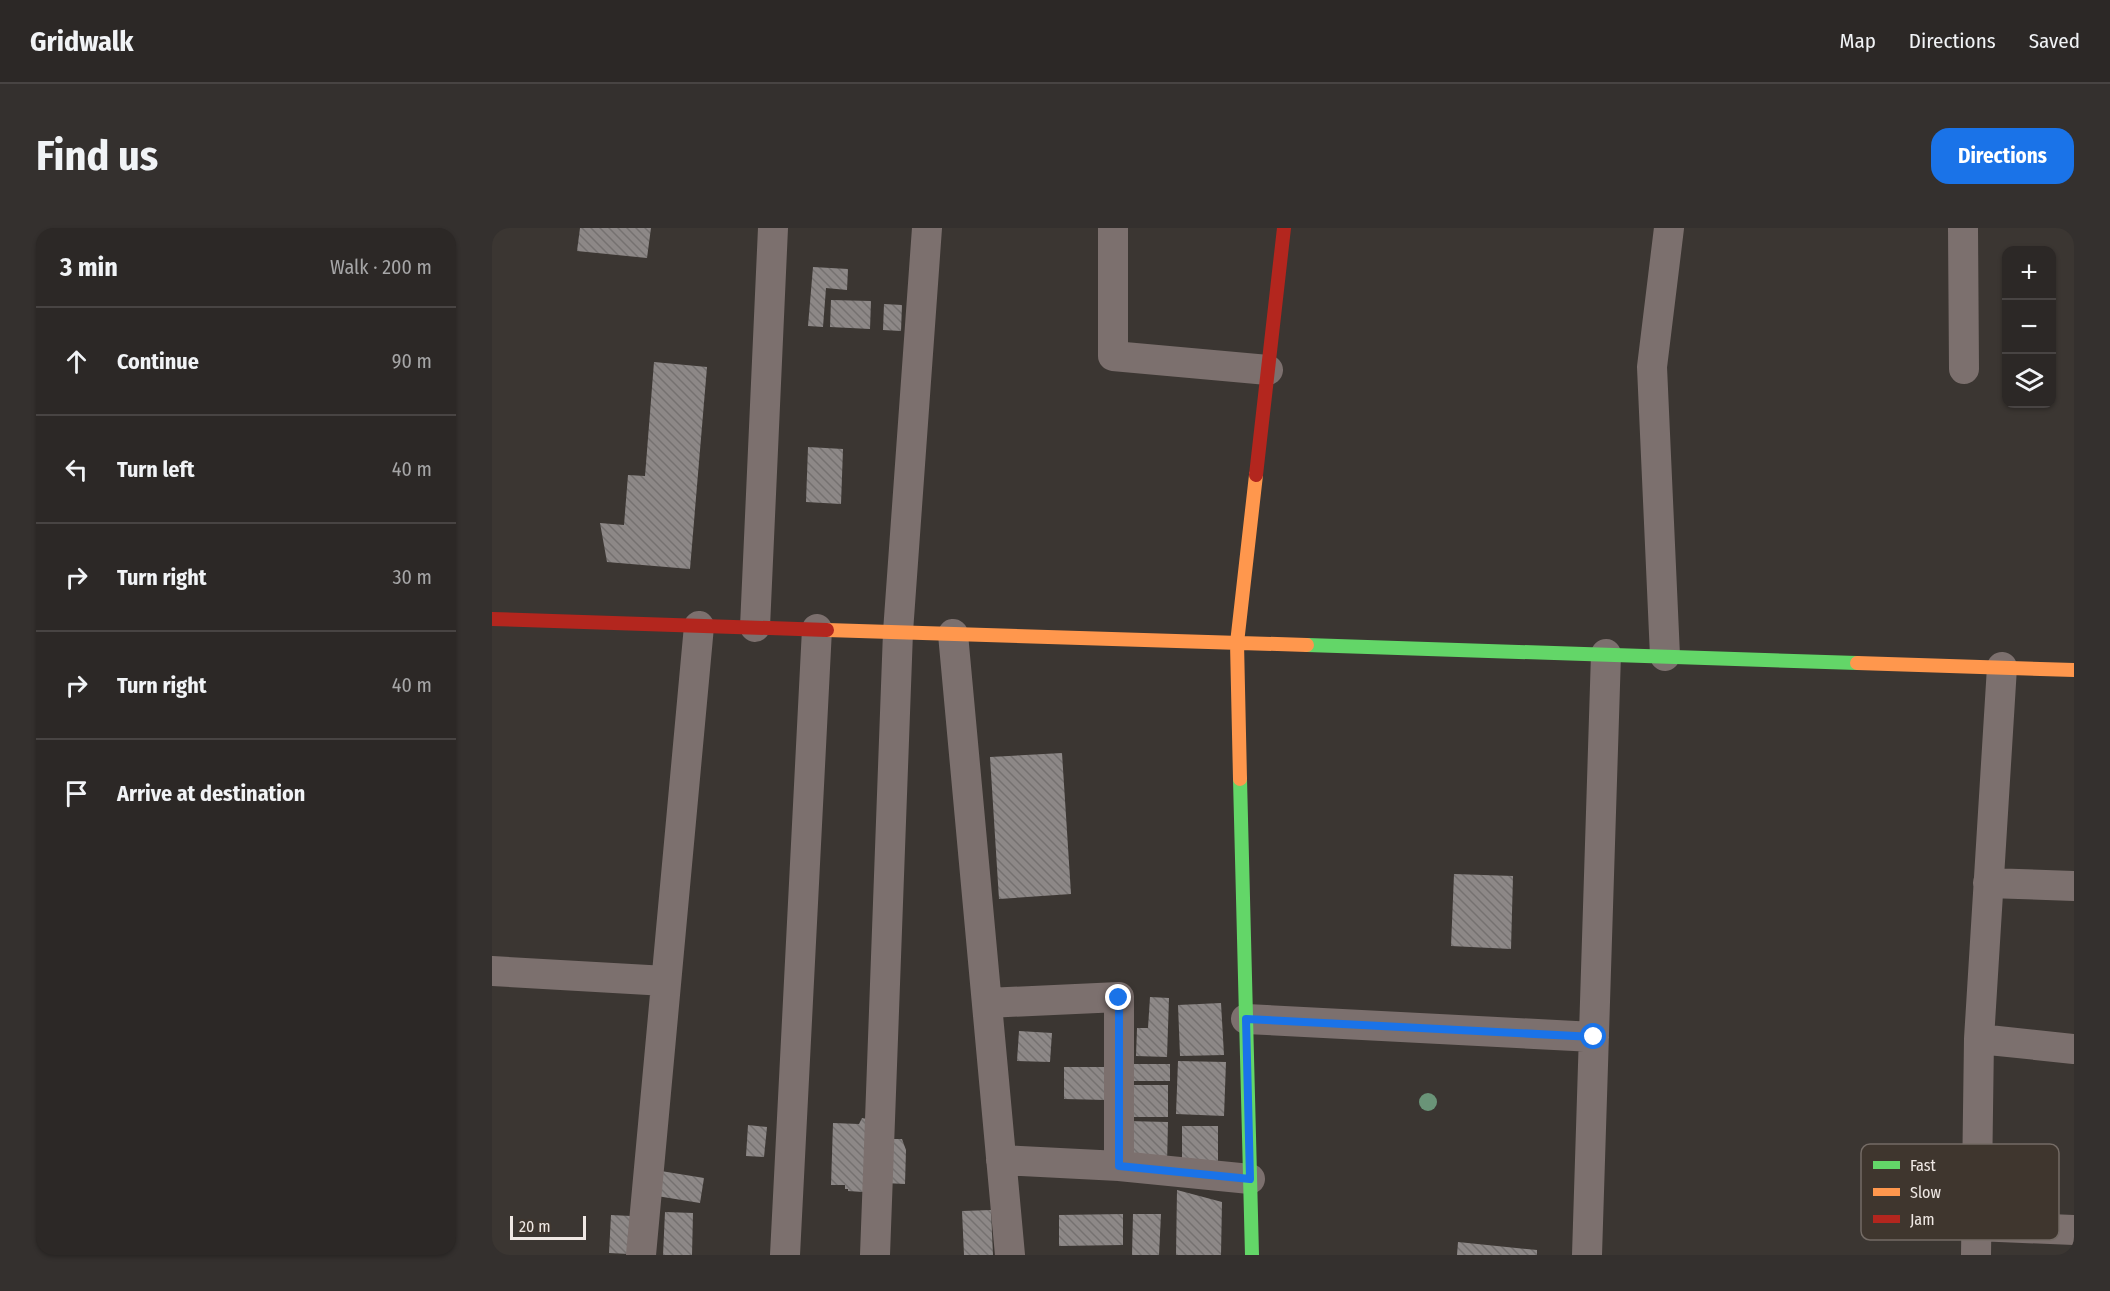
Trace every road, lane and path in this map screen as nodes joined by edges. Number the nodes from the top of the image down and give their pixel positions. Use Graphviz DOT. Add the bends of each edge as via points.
graph roads {
  1 [pos="773,228"];
  2 [pos="927,228"];
  3 [pos="1113,228"];
  4 [pos="1284,228"];
  5 [pos="1669,228"];
  6 [pos="1963,228"];
  7 [pos="1964,369"];
  8 [pos="1268,370"];
  9 [pos="492,619"];
  10 [pos="699,626"];
  11 [pos="755,627"];
  12 [pos="817,629"];
  13 [pos="898,632"];
  14 [pos="953,634"];
  15 [pos="1237,643"];
  16 [pos="1606,654"];
  17 [pos="1665,656"];
  18 [pos="2002,667"];
  19 [pos="2074,670"];
  20 [pos="1988,883"];
  21 [pos="2074,886"];
  22 [pos="492,971"];
  23 [pos="666,981"];
  24 [pos="987,1003"];
  25 [pos="1246,1019"];
  26 [pos="1594,1037"];
  27 [pos="1979,1039"];
  28 [pos="2074,1049"];
  29 [pos="1977,1144"];
  30 [pos="1001,1160"];
  31 [pos="1119,1166"];
  32 [pos="1250,1179"];
  33 [pos="2059,1229"];
  34 [pos="2074,1230"];
  35 [pos="641,1255"];
  36 [pos="785,1255"];
  37 [pos="875,1255"];
  38 [pos="1010,1255"];
  39 [pos="1252,1255"];
  40 [pos="1587,1255"];
  1 -- 11 [label="street"];
  2 -- 13 [label="street"];
  3 -- 8 [label="street" via="1113,356"];
  4 -- 8 [label="main road"];
  5 -- 17 [label="street" via="1652,367"];
  6 -- 7 [label="street"];
  8 -- 15 [label="main road"];
  9 -- 10 [label="main road"];
  10 -- 11 [label="main road"];
  10 -- 23 [label="street"];
  11 -- 12 [label="main road"];
  12 -- 13 [label="main road"];
  12 -- 36 [label="street"];
  13 -- 14 [label="main road"];
  13 -- 37 [label="street"];
  14 -- 15 [label="main road"];
  14 -- 24 [label="street"];
  15 -- 16 [label="main road"];
  15 -- 25 [label="main road"];
  16 -- 17 [label="main road"];
  16 -- 26 [label="street"];
  17 -- 18 [label="main road"];
  18 -- 19 [label="main road"];
  18 -- 20 [label="street"];
  20 -- 21 [label="street"];
  20 -- 27 [label="street"];
  22 -- 23 [label="street"];
  23 -- 35 [label="street"];
  24 -- 30 [label="street"];
  24 -- 31 [label="street" via="1119,998"];
  25 -- 26 [label="street"];
  25 -- 32 [label="main road"];
  26 -- 40 [label="street"];
  27 -- 28 [label="street"];
  27 -- 29 [label="street"];
  30 -- 31 [label="street"];
  30 -- 38 [label="street"];
  31 -- 32 [label="street"];
  32 -- 39 [label="main road"];
  33 -- 34 [label="street"];
}
